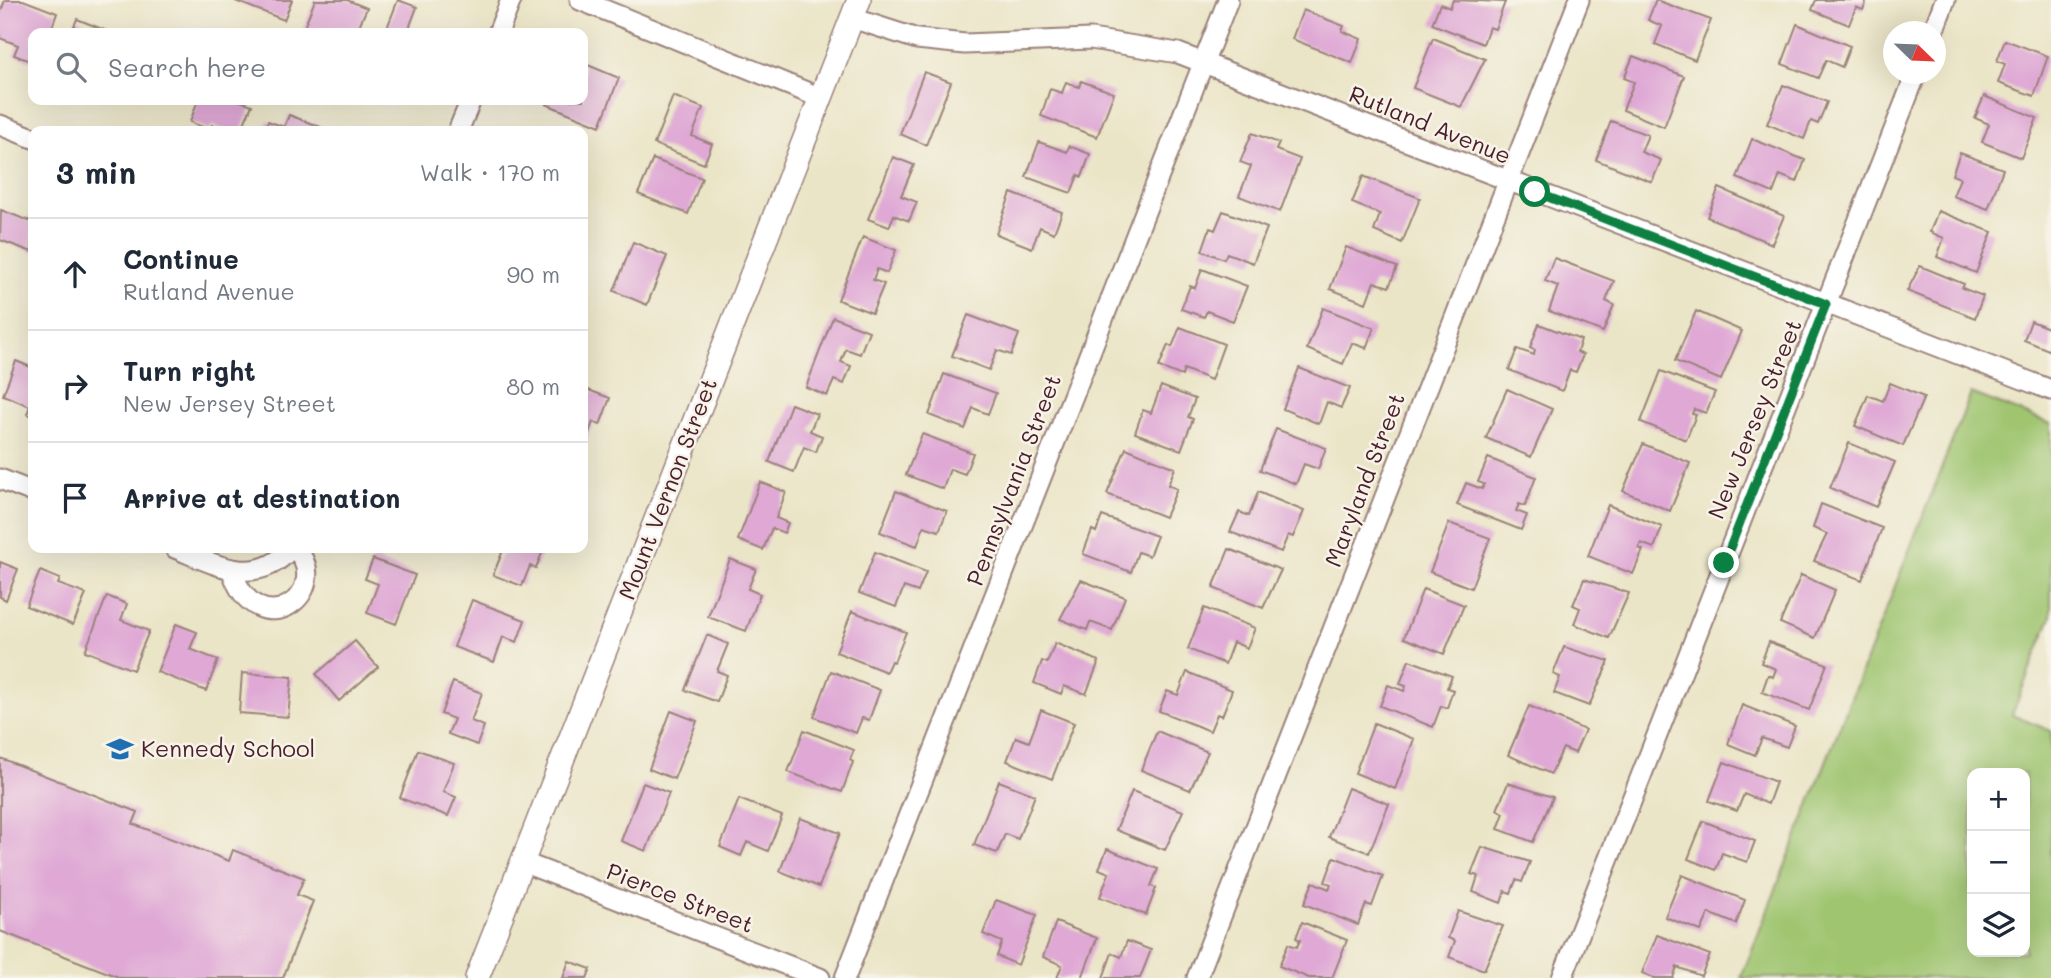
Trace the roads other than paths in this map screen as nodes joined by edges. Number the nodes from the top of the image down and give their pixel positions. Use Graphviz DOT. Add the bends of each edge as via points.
graph roads {
  1 [pos="511,0"];
  2 [pos="580,0"];
  3 [pos="1228,0"];
  4 [pos="1579,0"];
  5 [pos="1945,0"];
  6 [pos="855,9"];
  7 [pos="1937,21"];
  8 [pos="500,28"];
  9 [pos="1203,62"];
  10 [pos="1912,84"];
  11 [pos="821,98"];
  12 [pos="469,105"];
  13 [pos="0,125"];
  14 [pos="460,126"];
  15 [pos="28,136"];
  16 [pos="1508,182"];
  17 [pos="1826,304"];
  18 [pos="2051,390"];
  19 [pos="0,479"];
  20 [pos="28,490"];
  21 [pos="187,553"];
  22 [pos="286,553"];
  23 [pos="297,553"];
  24 [pos="232,571"];
  25 [pos="522,862"];
  26 [pos="477,978"];
  27 [pos="820,978"];
  28 [pos="845,978"];
  29 [pos="1197,978"];
  30 [pos="1562,978"];
  1 -- 8 [label="street"];
  2 -- 11 [label="street"];
  3 -- 9 [label="street, Pennsylvania Street"];
  4 -- 16 [label="street, Maryland Street"];
  5 -- 7 [label="street"];
  6 -- 9 [label="street, Rutland Avenue" via="917,39 965,44 1091,39 1149,46"];
  6 -- 11 [label="street, Mount Vernon Street"];
  9 -- 16 [label="street, Rutland Avenue"];
  9 -- 28 [label="street, Pennsylvania Street"];
  10 -- 17 [label="street, New Jersey Street"];
  11 -- 25 [label="street, Mount Vernon Street"];
  12 -- 14 [label="street"];
  13 -- 15 [label="street"];
  16 -- 17 [label="street, Rutland Avenue"];
  16 -- 29 [label="street, Maryland Street"];
  17 -- 18 [label="street, Rutland Avenue"];
  17 -- 30 [label="street, New Jersey Street"];
  19 -- 20 [label="street"];
  21 -- 24 [label="street"];
  22 -- 24 [label="street" via="267,567"];
  23 -- 24 [label="street" via="305,562 306,578 297,601 285,608 272,611 249,602"];
  25 -- 26 [label="street, Mount Vernon Street"];
  25 -- 27 [label="street, Pierce Street"];
}
